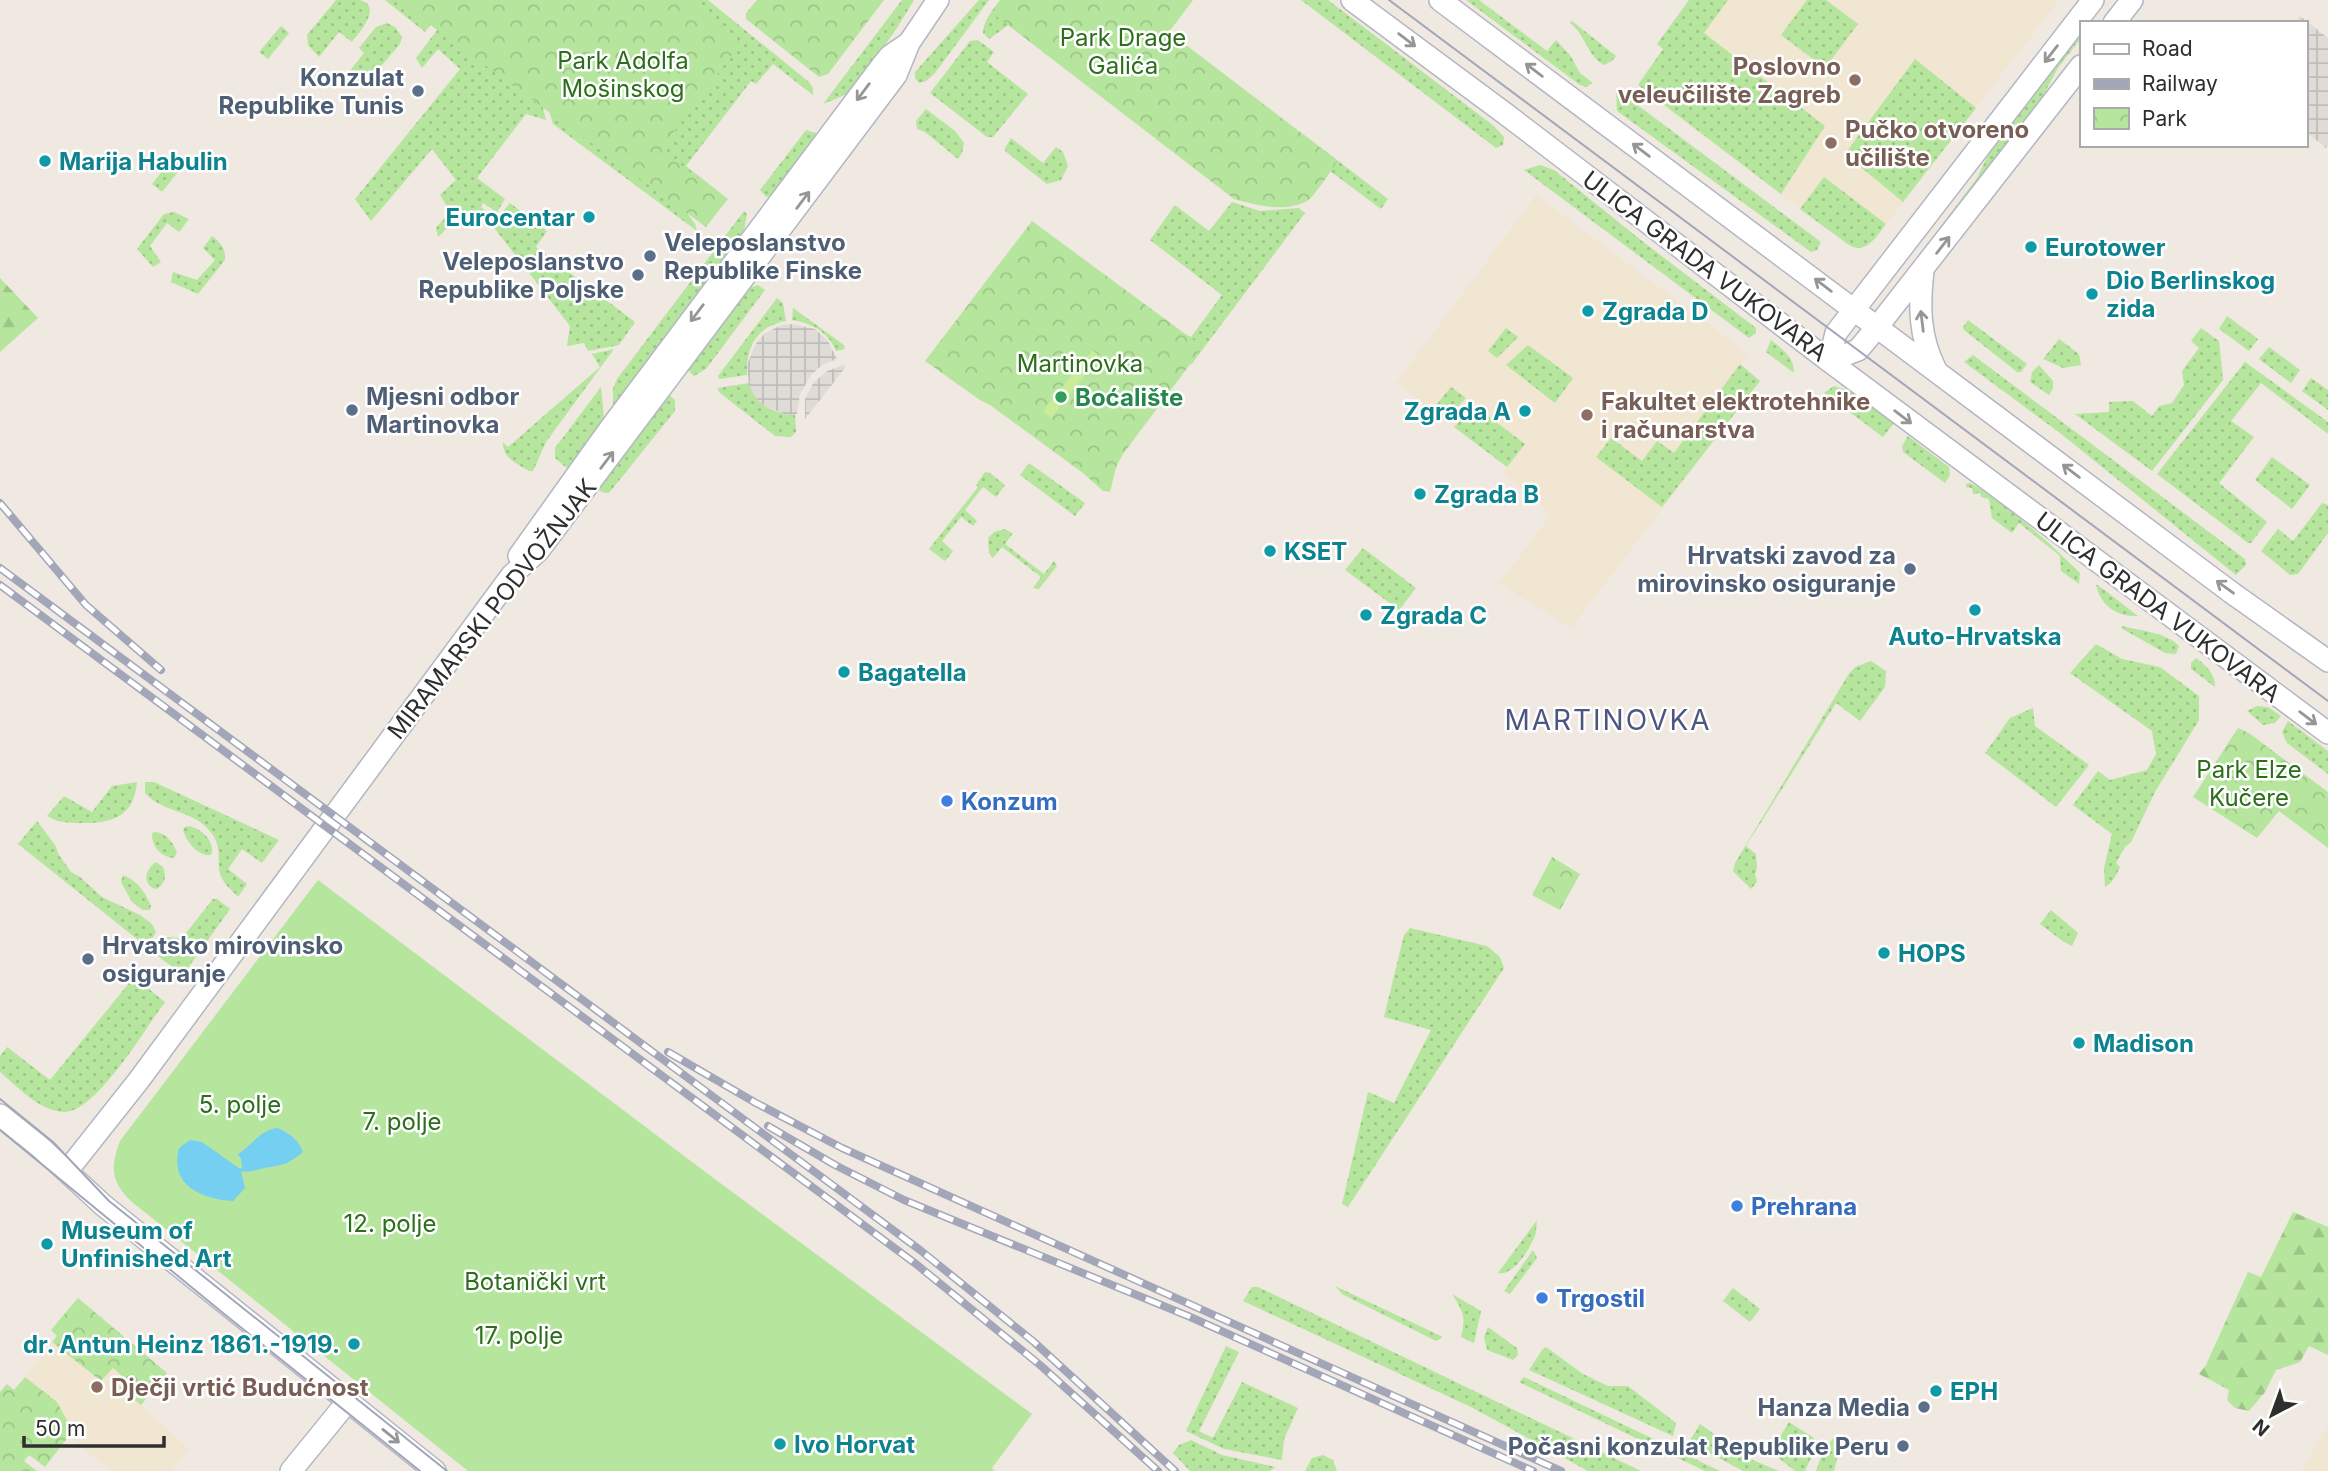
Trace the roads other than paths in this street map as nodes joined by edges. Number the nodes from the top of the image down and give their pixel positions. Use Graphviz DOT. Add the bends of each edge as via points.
graph roads {
  1 [pos="938,0"];
  2 [pos="1352,0"];
  3 [pos="1440,0"];
  4 [pos="2094,0"];
  5 [pos="2132,0"];
  6 [pos="2116,21"];
  7 [pos="2080,67"];
  8 [pos="1923,271"];
  9 [pos="1854,308"];
  10 [pos="1878,326"];
  11 [pos="1829,361"];
  12 [pos="1936,370"];
  13 [pos="2328,661"];
  14 [pos="2328,733"];
  15 [pos="0,1115"];
  16 [pos="67,1171"];
  17 [pos="348,1401"];
  18 [pos="291,1471"];
  19 [pos="435,1471"];
  1 -- 16 [label="street, MIRAMARSKI PODVOŽNJAK" via="909,43 881,67 609,430 527,543 512,575"];
  2 -- 11 [label="street, ULICA GRADA VUKOVARA, one-way"];
  9 -- 3 [label="street, one-way"];
  4 -- 9 [label="street, one-way"];
  5 -- 6 [label="street"];
  8 -- 7 [label="street, one-way"];
  8 -- 10 [label="street"];
  12 -- 8 [label="street, one-way" via="1921,325"];
  9 -- 10 [label="street"];
  9 -- 11 [label="street" via="1836,333"];
  10 -- 11 [label="street" via="1858,350"];
  10 -- 12 [label="street"];
  11 -- 14 [label="street, ULICA GRADA VUKOVARA, one-way"];
  13 -- 12 [label="street, one-way"];
  15 -- 16 [label="street"];
  16 -- 17 [label="street" via="164,1255"];
  17 -- 18 [label="street"];
  17 -- 19 [label="street, one-way"];
}
